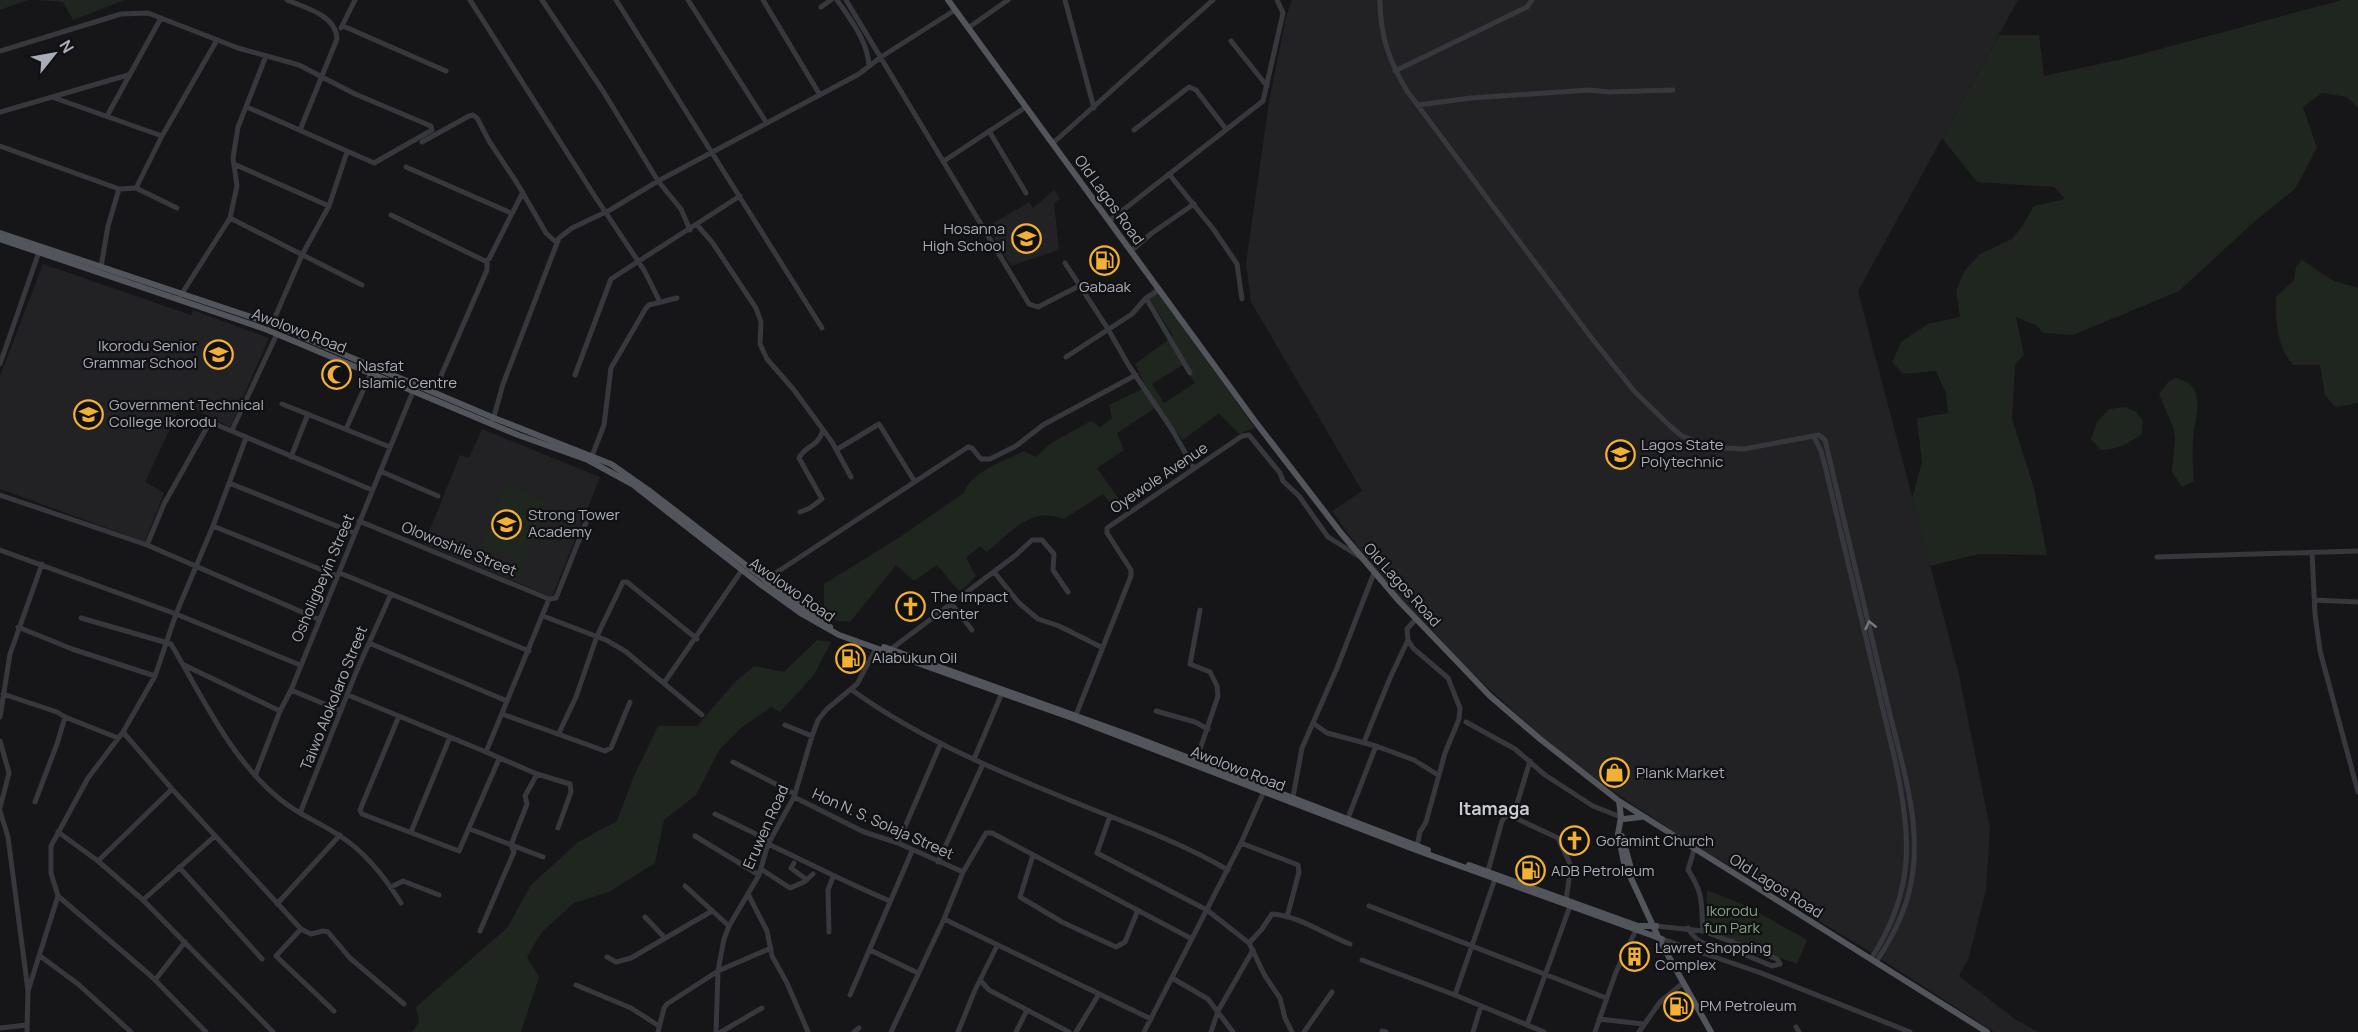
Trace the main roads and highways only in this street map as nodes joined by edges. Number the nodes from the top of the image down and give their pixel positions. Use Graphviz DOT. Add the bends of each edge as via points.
graph roads {
  1 [pos="948,0"];
  2 [pos="0,233"];
  3 [pos="0,239"];
  4 [pos="163,291"];
  5 [pos="414,387"];
  6 [pos="493,420"];
  7 [pos="832,630"];
  8 [pos="839,634"];
  9 [pos="1265,790"];
  10 [pos="1619,801"];
  11 [pos="1628,808"];
  12 [pos="1642,817"];
  13 [pos="1622,818"];
  14 [pos="1568,903"];
  15 [pos="1655,926"];
  16 [pos="1660,938"];
  17 [pos="1711,1032"];
  18 [pos="1715,1032"];
  19 [pos="1987,1032"];
  1 -- 10 [label="main road, Old Lagos Road" via="1254,420 1360,557 1498,703"];
  2 -- 4 [label="main road, Awolowo Road"];
  3 -- 4 [label="main road, Awolowo Road"];
  4 -- 5 [label="main road, Awolowo Road"];
  4 -- 5 [label="main road, Awolowo Road" via="272,324"];
  5 -- 6 [label="main road, Awolowo Road"];
  6 -- 7 [label="main road, Awolowo Road" via="621,476 802,614"];
  6 -- 7 [label="main road, Awolowo Road" via="623,471"];
  7 -- 8 [label="main road, Awolowo Road"];
  8 -- 9 [label="main road, Awolowo Road"];
  8 -- 9 [label="main road, Awolowo Road" via="1076,715"];
  9 -- 14 [label="main road, Awolowo Road" via="1495,879"];
  9 -- 14 [label="main road, Awolowo Road" via="1293,797"];
  10 -- 11 [label="main road, Old Lagos Road"];
  10 -- 13 [label="main road"];
  11 -- 12 [label="main road, Old Lagos Road"];
  11 -- 13 [label="main road"];
  12 -- 13 [label="main road"];
  12 -- 19 [label="main road, Old Lagos Road"];
  13 -- 15 [label="main road" via="1626,855"];
  14 -- 15 [label="main road, Awolowo Road" via="1638,926"];
  14 -- 16 [label="main road, Awolowo Road"];
  15 -- 16 [label="main road"];
  16 -- 17 [label="main road"];
  16 -- 18 [label="main road"];
}
